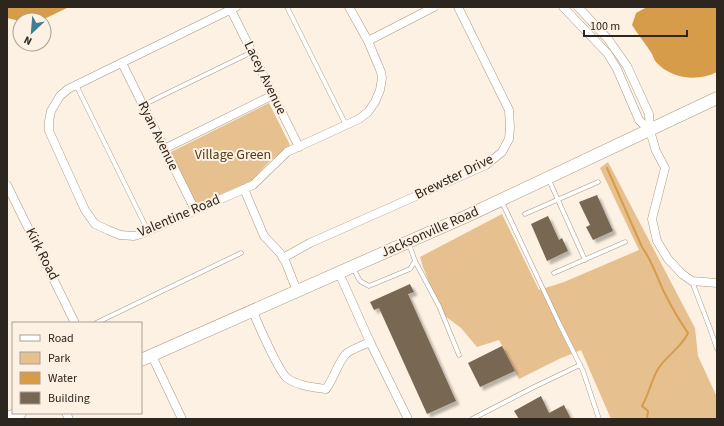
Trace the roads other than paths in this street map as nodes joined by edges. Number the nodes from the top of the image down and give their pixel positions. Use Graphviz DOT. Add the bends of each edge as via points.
graph roads {
  1 [pos="287,7"];
  2 [pos="349,7"];
  3 [pos="434,7"];
  4 [pos="458,7"];
  5 [pos="563,7"];
  6 [pos="578,7"];
  7 [pos="233,8"];
  8 [pos="423,10"];
  9 [pos="368,41"];
  10 [pos="252,52"];
  11 [pos="122,62"];
  12 [pos="76,85"];
  13 [pos="273,95"];
  14 [pos="717,98"];
  15 [pos="143,105"];
  16 [pos="346,125"];
  17 [pos="650,131"];
  18 [pos="299,147"];
  19 [pos="164,149"];
  20 [pos="548,178"];
  21 [pos="598,182"];
  22 [pos="8,188"];
  23 [pos="244,189"];
  24 [pos="558,199"];
  25 [pos="501,200"];
  26 [pos="195,210"];
  27 [pos="525,214"];
  28 [pos="148,231"];
  29 [pos="408,242"];
  30 [pos="625,242"];
  31 [pos="241,253"];
  32 [pos="283,258"];
  33 [pos="585,260"];
  34 [pos="416,261"];
  35 [pos="352,267"];
  36 [pos="339,273"];
  37 [pos="554,273"];
  38 [pos="692,281"];
  39 [pos="717,283"];
  40 [pos="297,291"];
  41 [pos="252,312"];
  42 [pos="75,322"];
  43 [pos="98,322"];
  44 [pos="370,342"];
  45 [pos="717,349"];
  46 [pos="459,355"];
  47 [pos="147,358"];
  48 [pos="580,365"];
  49 [pos="17,414"];
  50 [pos="7,418"];
  51 [pos="182,419"];
  52 [pos="408,419"];
  53 [pos="472,419"];
  54 [pos="599,419"];
  1 -- 16 [label="lane"];
  2 -- 9 [label="street, Valentine Road"];
  3 -- 8 [label="street"];
  4 -- 32 [label="street, Brewster Drive" via="509,110 510,134 502,152 486,165 310,243"];
  5 -- 17 [label="street" via="608,54 640,120"];
  6 -- 17 [label="street" via="608,39 627,66 649,114"];
  7 -- 10 [label="street, Lacey Avenue"];
  7 -- 11 [label="street, Valentine Road"];
  8 -- 9 [label="street"];
  9 -- 16 [label="street, Valentine Road" via="381,72 380,90 368,112"];
  10 -- 13 [label="street, Lacey Avenue"];
  10 -- 15 [label="lane"];
  11 -- 12 [label="street, Valentine Road"];
  11 -- 15 [label="street, Ryan Avenue"];
  12 -- 28 [label="lane"];
  12 -- 28 [label="street, Valentine Road" via="63,92 53,106 49,116 49,131 85,210 96,224 115,233 134,236"];
  13 -- 18 [label="street, Lacey Avenue"];
  13 -- 19 [label="street"];
  14 -- 17 [label="main road, Jacksonville Road"];
  15 -- 19 [label="street, Ryan Avenue"];
  16 -- 18 [label="street, Valentine Road"];
  17 -- 20 [label="main road, Jacksonville Road"];
  17 -- 38 [label="street" via="665,168 652,219 657,241 668,259"];
  18 -- 23 [label="street, Valentine Road" via="288,152 253,185"];
  19 -- 26 [label="street, Ryan Avenue"];
  20 -- 24 [label="lane"];
  20 -- 25 [label="main road, Jacksonville Road"];
  21 -- 24 [label="lane"];
  22 -- 42 [label="street, Kirk Road"];
  23 -- 26 [label="street, Valentine Road"];
  23 -- 32 [label="street" via="264,236"];
  24 -- 27 [label="lane"];
  24 -- 33 [label="lane"];
  25 -- 29 [label="main road, Jacksonville Road"];
  25 -- 48 [label="lane"];
  26 -- 28 [label="street, Valentine Road"];
  29 -- 34 [label="lane"];
  29 -- 35 [label="main road, Jacksonville Road"];
  30 -- 33 [label="lane"];
  31 -- 43 [label="lane"];
  32 -- 40 [label="street"];
  33 -- 37 [label="lane"];
  34 -- 35 [label="lane" via="410,269 369,286 360,281"];
  34 -- 46 [label="lane" via="439,306"];
  35 -- 36 [label="main road, Jacksonville Road"];
  36 -- 40 [label="main road, Jacksonville Road"];
  36 -- 44 [label="street"];
  38 -- 39 [label="street"];
  38 -- 45 [label="lane"];
  40 -- 41 [label="main road, Jacksonville Road"];
  41 -- 44 [label="street" via="286,378 307,386 326,389 346,354"];
  41 -- 47 [label="main road, Jacksonville Road"];
  44 -- 52 [label="street"];
  47 -- 51 [label="street"];
  48 -- 53 [label="lane"];
  48 -- 54 [label="lane"];
  49 -- 50 [label="main road"];
}
